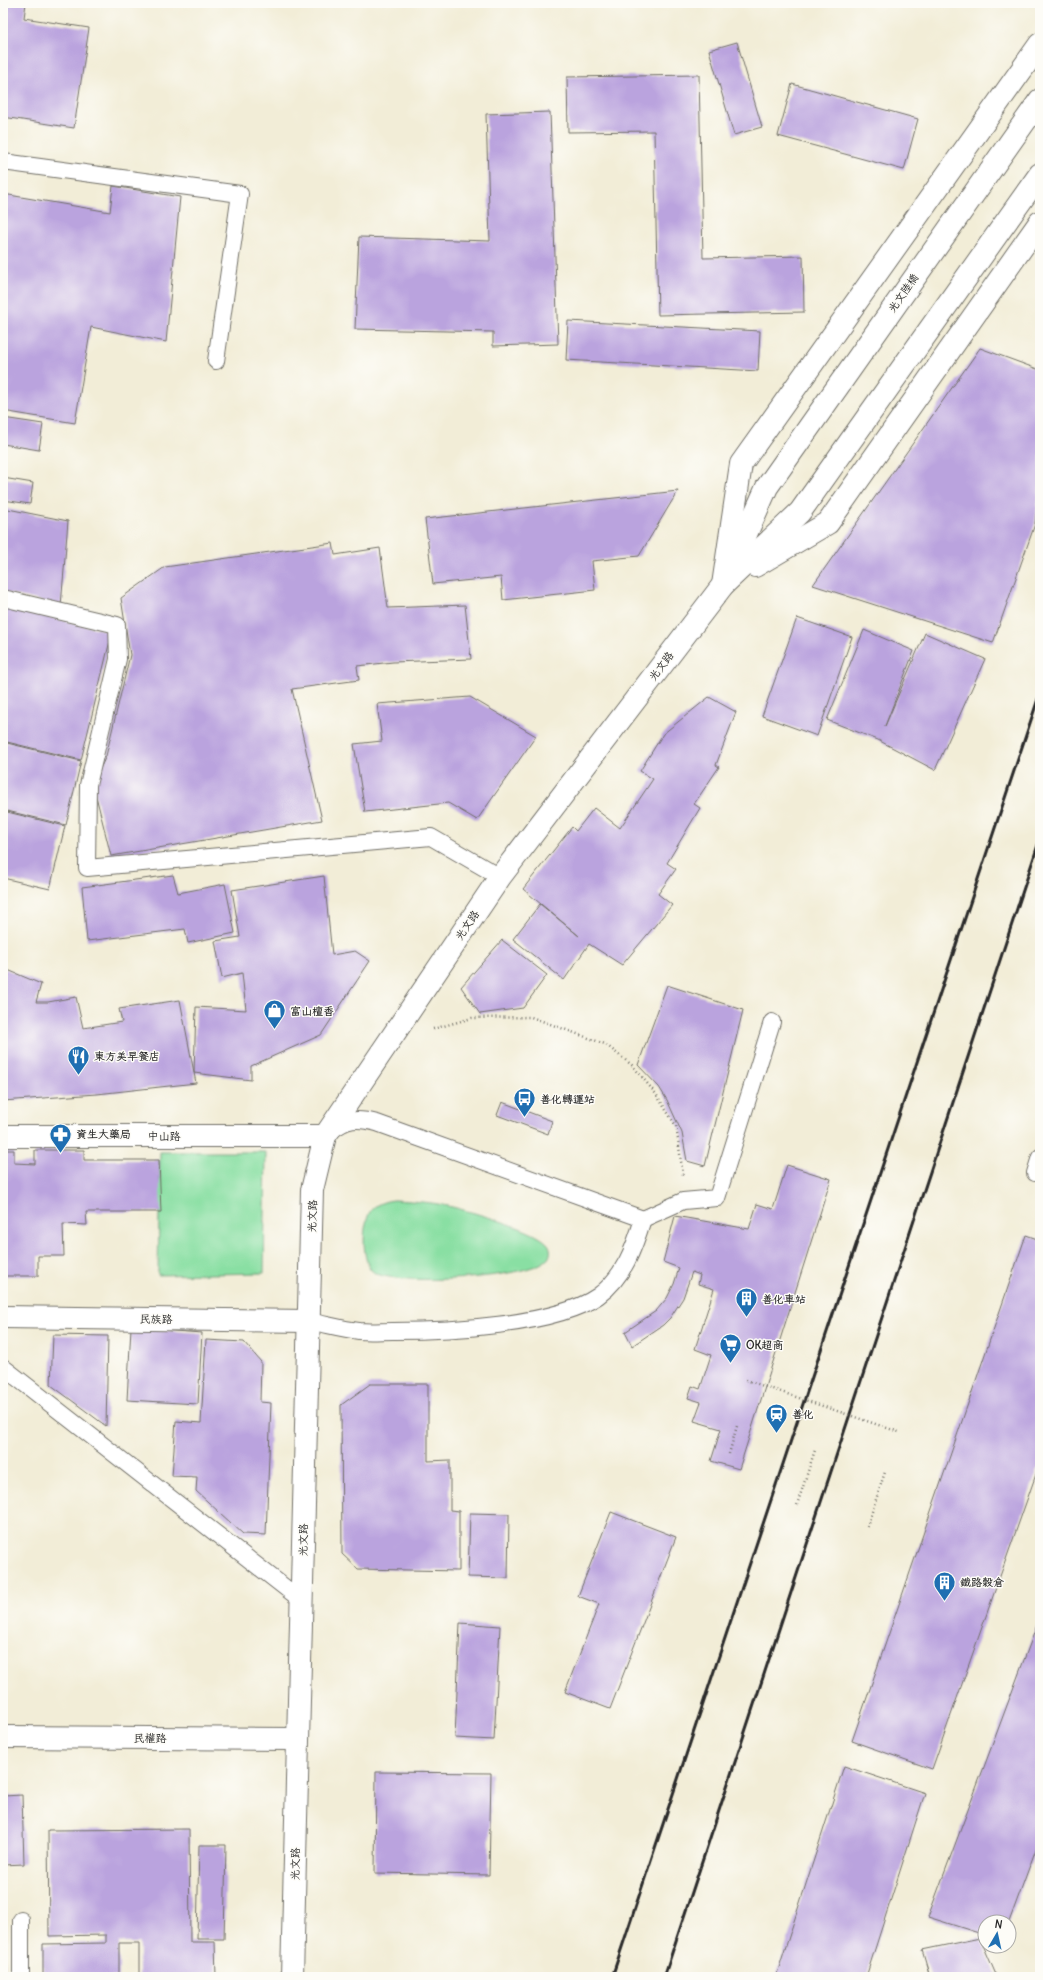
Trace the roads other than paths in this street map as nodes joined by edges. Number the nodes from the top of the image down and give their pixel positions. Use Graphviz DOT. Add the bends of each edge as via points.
graph roads {
  1 [pos="1040,44"];
  2 [pos="1040,100"];
  3 [pos="3,162"];
  4 [pos="1040,174"];
  5 [pos="1040,222"];
  6 [pos="216,361"];
  7 [pos="723,585"];
  8 [pos="3,598"];
  9 [pos="500,877"];
  10 [pos="772,1022"];
  11 [pos="3,1136"];
  12 [pos="325,1136"];
  13 [pos="1040,1157"];
  14 [pos="1035,1173"];
  15 [pos="643,1219"];
  16 [pos="3,1317"];
  17 [pos="308,1321"];
  18 [pos="3,1367"];
  19 [pos="301,1600"];
  20 [pos="3,1737"];
  21 [pos="297,1739"];
  22 [pos="21,1920"];
  23 [pos="21,1977"];
  24 [pos="292,1977"];
  1 -- 7 [label="street" via="740,464"];
  2 -- 7 [label="street, 光文陸橋" via="767,487"];
  3 -- 6 [label="lane" via="240,194"];
  4 -- 7 [label="street" via="800,512"];
  5 -- 7 [label="street" via="828,523"];
  7 -- 9 [label="street, 光文路"];
  8 -- 9 [label="lane" via="117,625 118,659 88,784 87,868 431,837"];
  9 -- 12 [label="street, 光文路"];
  10 -- 15 [label="lane" via="717,1198 683,1201"];
  11 -- 12 [label="street, 中山路"];
  12 -- 15 [label="lane" via="342,1122 366,1120"];
  12 -- 17 [label="street, 光文路" via="312,1190"];
  13 -- 14 [label="lane"];
  15 -- 17 [label="lane" via="633,1251 613,1282 597,1296 568,1310 536,1318 438,1331 360,1331"];
  16 -- 17 [label="street, 民族路"];
  17 -- 19 [label="street, 光文路"];
  18 -- 19 [label="lane"];
  19 -- 21 [label="street, 光文路"];
  20 -- 21 [label="street, 民權路"];
  21 -- 24 [label="street, 光文路"];
  22 -- 23 [label="lane"];
}
